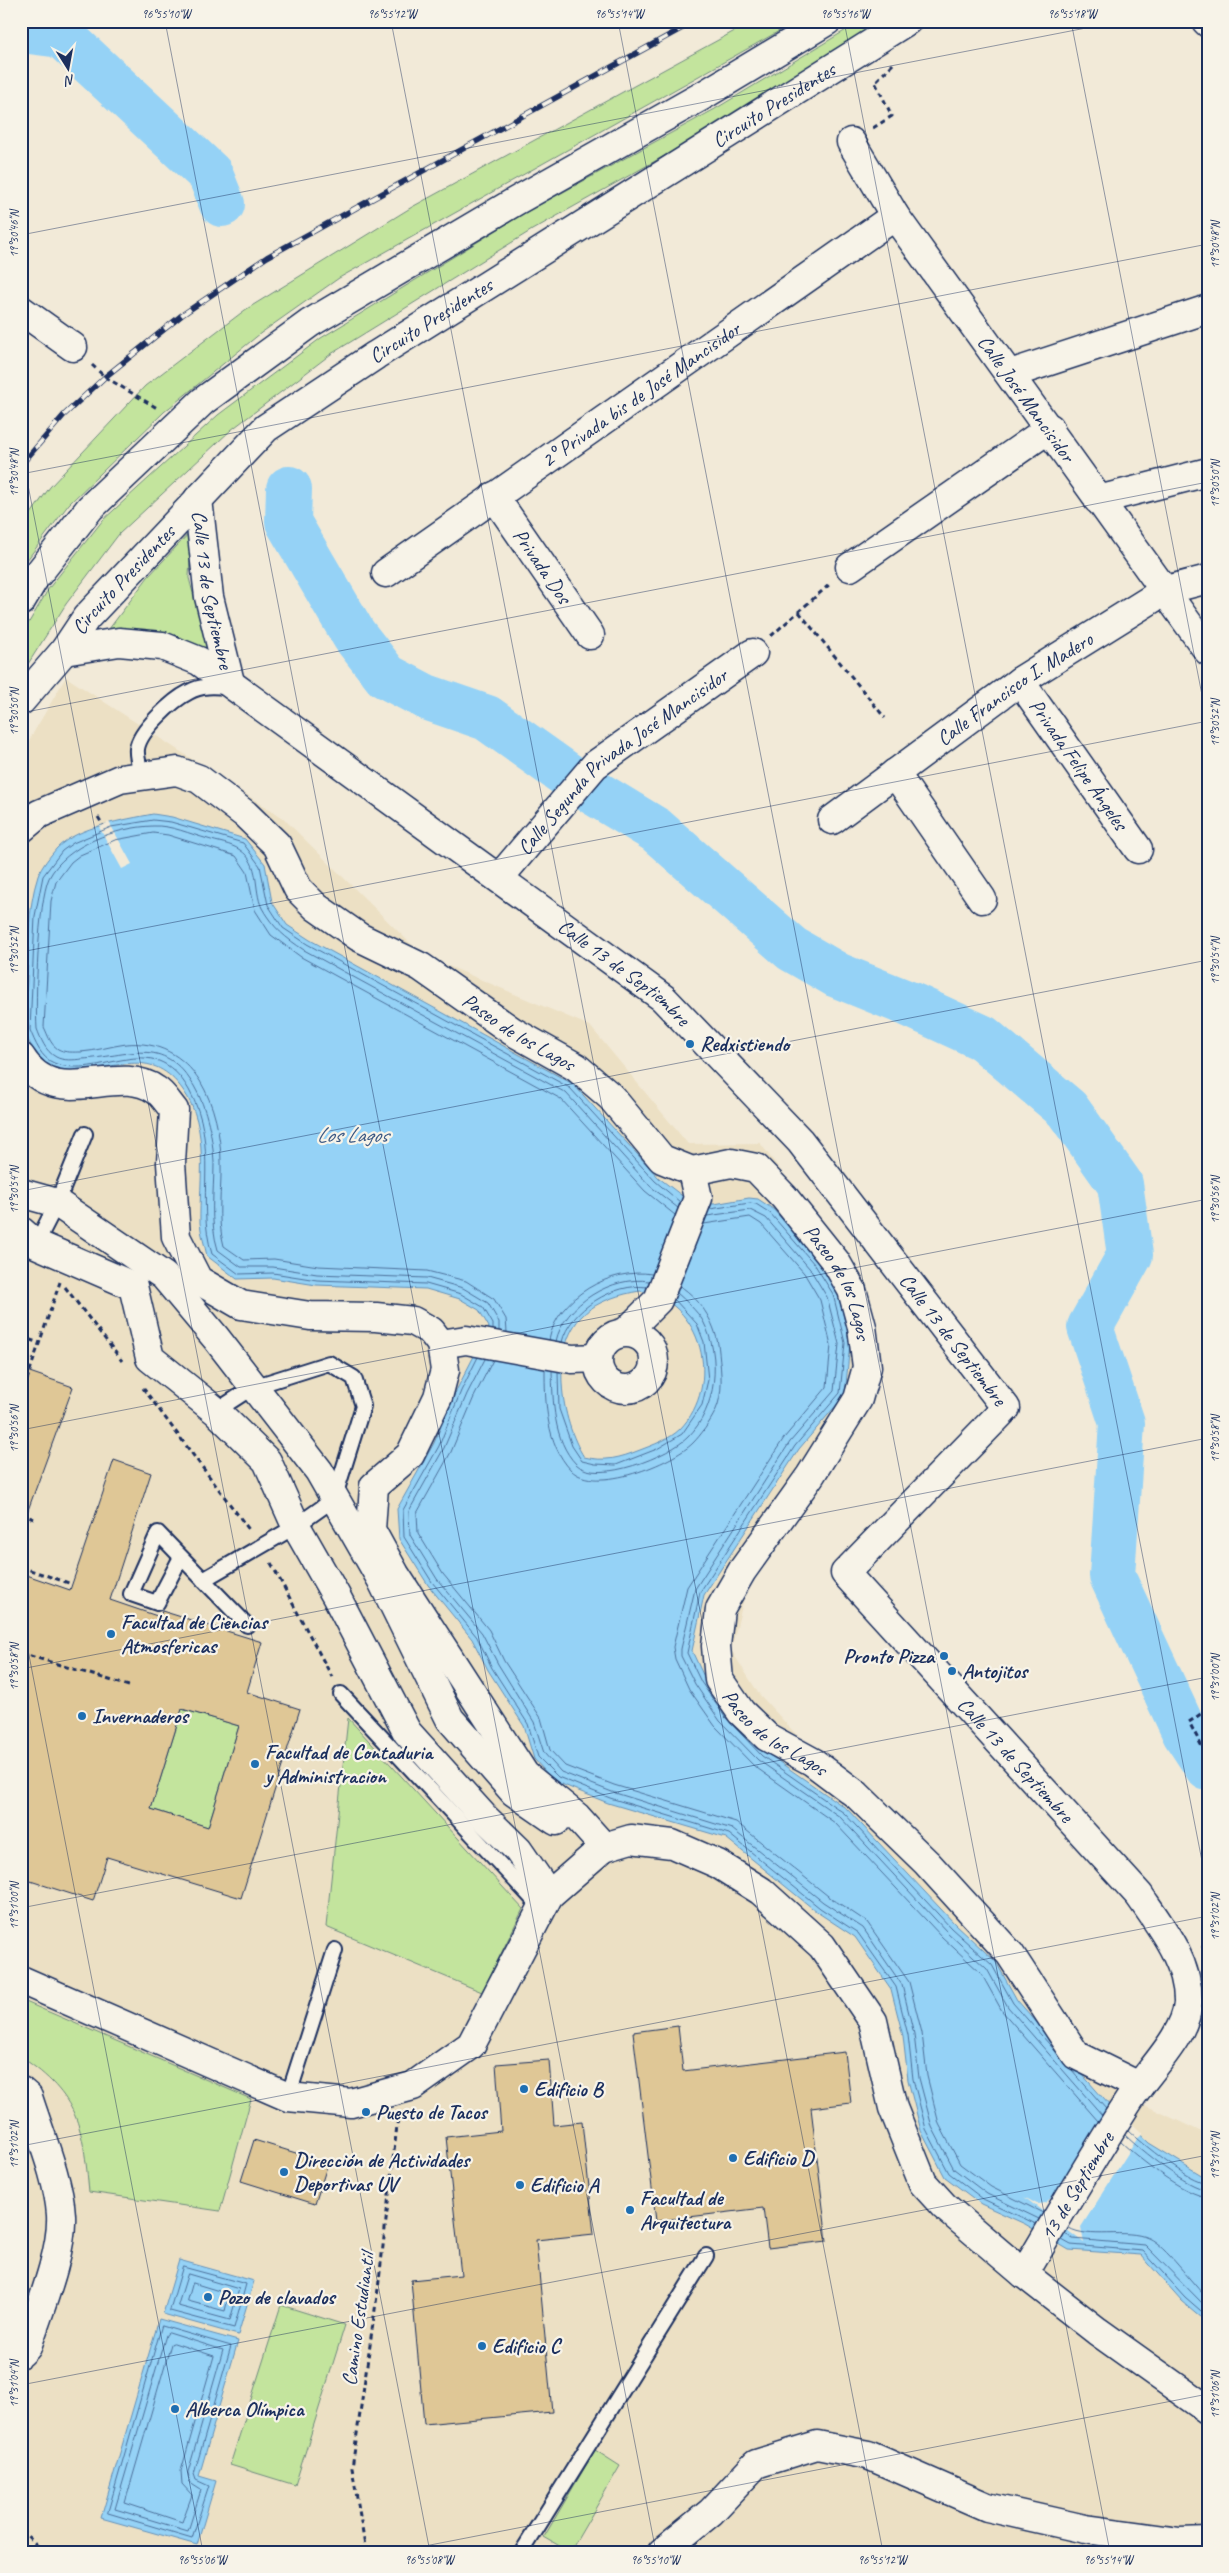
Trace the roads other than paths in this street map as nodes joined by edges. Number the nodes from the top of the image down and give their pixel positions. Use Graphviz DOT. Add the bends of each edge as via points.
graph roads {
  1 [pos="827,21"];
  2 [pos="907,21"];
  3 [pos="851,142"];
  4 [pos="895,216"];
  5 [pos="1208,309"];
  6 [pos="21,310"];
  7 [pos="73,348"];
  8 [pos="1010,374"];
  9 [pos="1050,428"];
  10 [pos="1208,472"];
  11 [pos="494,496"];
  12 [pos="198,499"];
  13 [pos="1098,500"];
  14 [pos="850,567"];
  15 [pos="386,573"];
  16 [pos="1208,579"];
  17 [pos="1166,590"];
  18 [pos="21,601"];
  19 [pos="590,635"];
  20 [pos="1208,650"];
  21 [pos="64,651"];
  22 [pos="753,652"];
  23 [pos="1020,681"];
  24 [pos="234,685"];
  25 [pos="21,701"];
  26 [pos="894,773"];
  27 [pos="142,776"];
  28 [pos="832,820"];
  29 [pos="21,829"];
  30 [pos="1138,849"];
  31 [pos="498,878"];
  32 [pos="982,899"];
  33 [pos="21,1057"];
  34 [pos="85,1134"];
  35 [pos="692,1171"];
  36 [pos="21,1193"];
  37 [pos="57,1203"];
  38 [pos="29,1238"];
  39 [pos="626,1332"];
  40 [pos="454,1342"];
  41 [pos="598,1358"];
  42 [pos="253,1387"];
  43 [pos="216,1411"];
  44 [pos="334,1499"];
  45 [pos="296,1526"];
  46 [pos="181,1557"];
  47 [pos="203,1580"];
  48 [pos="247,1625"];
  49 [pos="342,1694"];
  50 [pos="604,1847"];
  51 [pos="546,1902"];
  52 [pos="335,1950"];
  53 [pos="21,1980"];
  54 [pos="21,2090"];
  55 [pos="1135,2092"];
  56 [pos="288,2097"];
  57 [pos="706,2256"];
  58 [pos="1029,2264"];
  59 [pos="21,2352"];
  60 [pos="1208,2410"];
  61 [pos="1208,2541"];
  62 [pos="522,2552"];
  63 [pos="662,2552"];
  1 -- 18 [label="street, Circuito Presidentes" via="310,323 203,401 90,508 34,579"];
  2 -- 12 [label="street, Circuito Presidentes" via="376,355 266,428"];
  3 -- 4 [label="street, Calle José Mancisidor"];
  4 -- 8 [label="street, Calle José Mancisidor"];
  4 -- 11 [label="street, 2° Privada bis de José Mancisidor"];
  5 -- 8 [label="street"];
  6 -- 7 [label="street"];
  8 -- 9 [label="street, Calle José Mancisidor"];
  9 -- 13 [label="street, Calle José Mancisidor"];
  9 -- 14 [label="street"];
  10 -- 13 [label="street"];
  11 -- 15 [label="street, 2° Privada bis de José Mancisidor"];
  11 -- 19 [label="street, Privada Dos"];
  12 -- 21 [label="street, Circuito Presidentes" via="86,618"];
  12 -- 24 [label="street, Calle 13 de Septiembre" via="209,597"];
  13 -- 17 [label="street, Calle José Mancisidor"];
  16 -- 17 [label="street, Calle Francisco I. Madero"];
  17 -- 20 [label="street, Calle José Mancisidor"];
  17 -- 23 [label="street, Calle Francisco I. Madero"];
  21 -- 24 [label="street, Calle 13 de Septiembre" via="119,642 162,646 199,661"];
  21 -- 25 [label="street, Circuito Presidentes"];
  22 -- 31 [label="street, Calle Segunda Privada José Mancisidor" via="595,765"];
  23 -- 26 [label="street, Calle Francisco I. Madero"];
  23 -- 30 [label="street, Privada Felipe Ángeles"];
  24 -- 27 [label="lane" via="207,686 189,691 176,701 140,737 136,750"];
  24 -- 31 [label="street, Calle 13 de Septiembre"];
  26 -- 28 [label="street, Calle Francisco I. Madero"];
  26 -- 32 [label="street"];
  27 -- 29 [label="street, Paseo de los Lagos" via="120,779 82,794 39,814"];
  27 -- 35 [label="street, Paseo de los Lagos" via="177,771 199,779 245,814 277,845 298,889 316,907 359,937 421,967 512,1031 576,1067 611,1097 662,1159"];
  31 -- 55 [label="street, Calle 13 de Septiembre" via="663,998 787,1127 1006,1408 845,1573 1139,1895 1168,1937 1187,1981 1188,2005 1179,2031"];
  33 -- 40 [label="street" via="28,1068 50,1082 76,1086 131,1081 156,1089 174,1110 172,1163 176,1237 198,1280 241,1305 310,1316 413,1321"];
  34 -- 37 [label="lane"];
  35 -- 39 [label="street" via="698,1198 658,1300"];
  35 -- 55 [label="street, Paseo de los Lagos" via="731,1163 756,1168 784,1197 836,1262 852,1290 862,1327 867,1367 858,1399 720,1609 716,1646 719,1680 741,1712 768,1737 813,1762 857,1795 927,1863 1010,1954 1076,2055"];
  36 -- 37 [label="street"];
  37 -- 38 [label="lane"];
  37 -- 42 [label="street" via="164,1276"];
  38 -- 43 [label="street" via="133,1286 150,1358"];
  39 -- 41 [label="street" via="610,1337"];
  39 -- 41 [label="street" via="644,1339 654,1355 654,1364 645,1381 637,1387 618,1388 602,1376"];
  40 -- 41 [label="street" via="567,1358"];
  40 -- 50 [label="street" via="438,1397 410,1455 374,1486 371,1530 395,1574 525,1775 577,1816"];
  42 -- 43 [label="lane"];
  42 -- 44 [label="street" via="319,1472"];
  42 -- 44 [label="lane" via="330,1363 354,1378 364,1406"];
  43 -- 45 [label="street" via="267,1461"];
  44 -- 45 [label="lane"];
  44 -- 50 [label="street" via="381,1579 450,1719 514,1792 554,1820"];
  45 -- 47 [label="lane"];
  45 -- 51 [label="street" via="407,1732 518,1850"];
  46 -- 46 [label="lane" via="158,1533 131,1594 157,1603"];
  46 -- 47 [label="lane"];
  47 -- 48 [label="lane"];
  49 -- 51 [label="lane"];
  50 -- 51 [label="street"];
  50 -- 58 [label="street" via="631,1839 672,1844 718,1864 761,1891 822,1946 873,2021 893,2108 923,2183 944,2206"];
  51 -- 56 [label="street" via="471,2045 413,2086 400,2090 351,2103"];
  52 -- 56 [label="lane"];
  53 -- 56 [label="street"];
  54 -- 59 [label="street" via="28,2097 52,2172 61,2215 55,2262 26,2347"];
  55 -- 58 [label="street, 13 de Septiembre"];
  57 -- 62 [label="lane"];
  58 -- 60 [label="street" via="1168,2384"];
  61 -- 63 [label="street" via="1180,2542 1085,2529 987,2507 868,2455 817,2445 756,2464 710,2512"];
}
